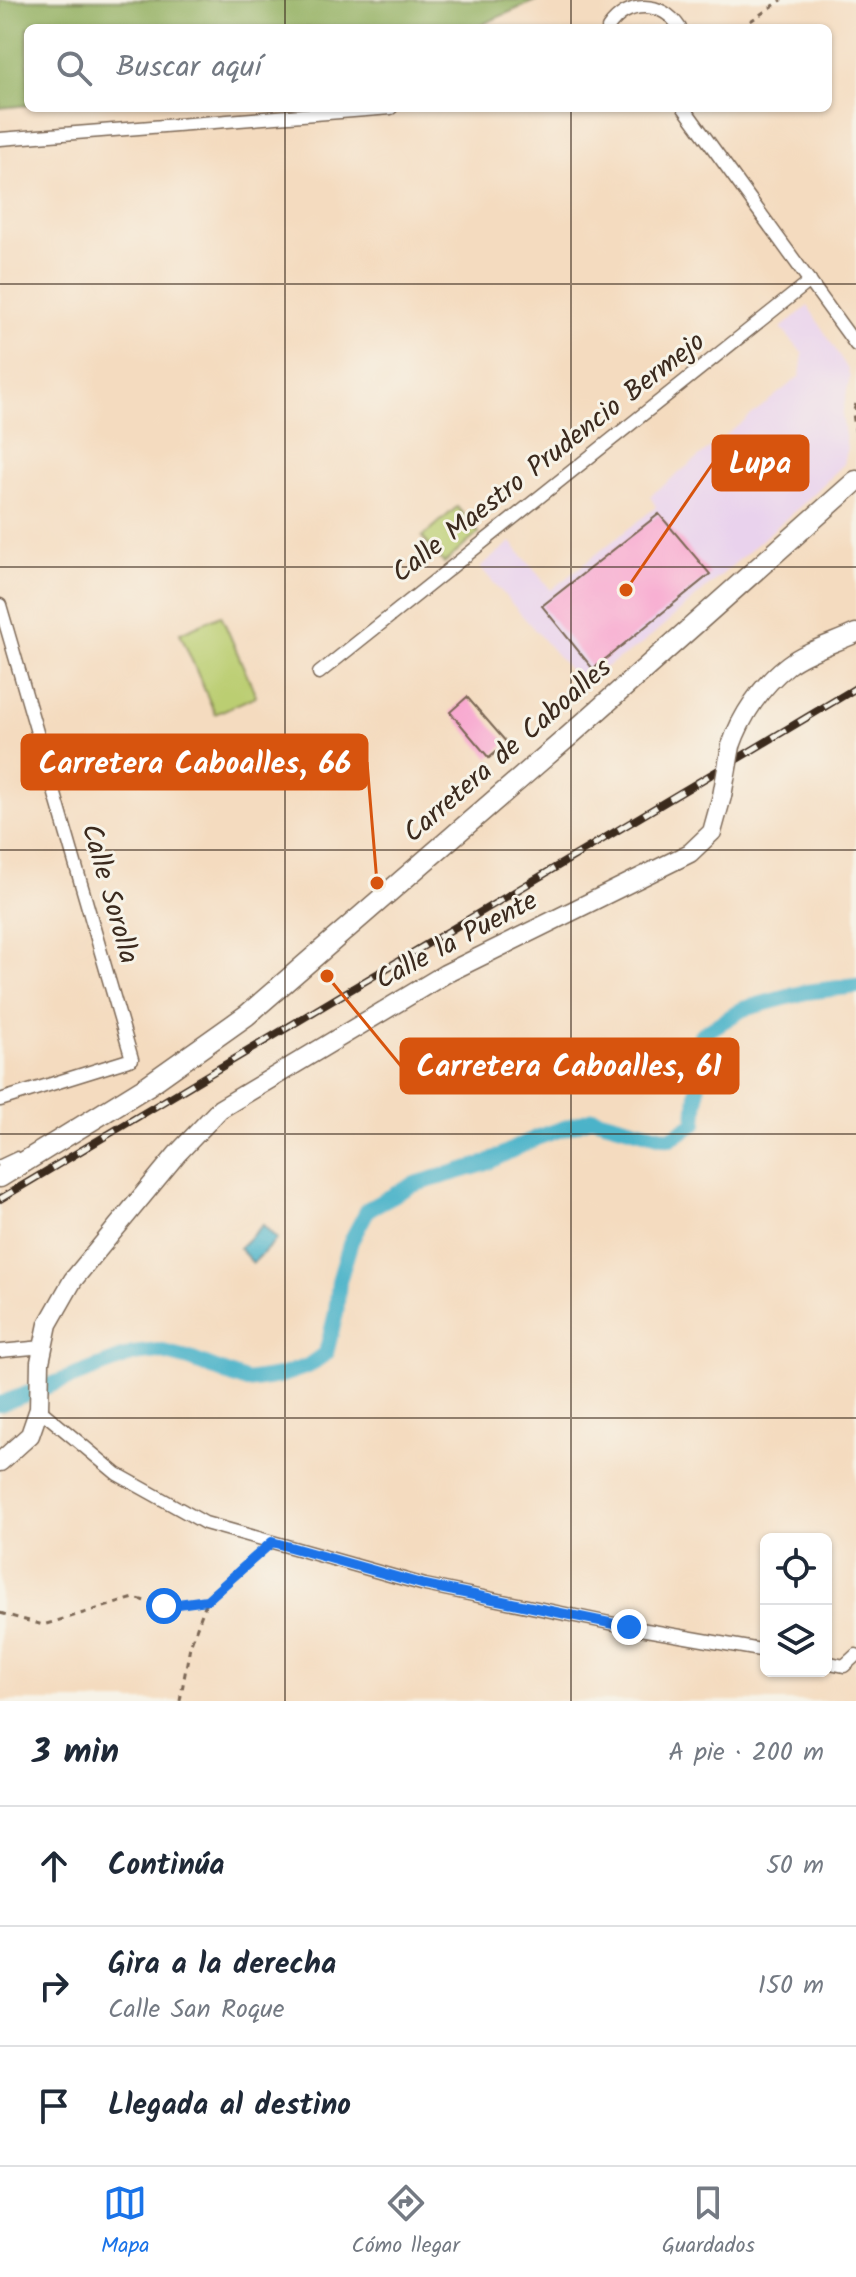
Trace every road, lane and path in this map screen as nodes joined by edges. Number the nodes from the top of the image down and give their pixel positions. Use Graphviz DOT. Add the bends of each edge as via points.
graph roads {
  1 [pos="782,0"];
  2 [pos="624,4"];
  3 [pos="611,24"];
  4 [pos="678,24"];
  5 [pos="746,24"];
  6 [pos="341,112"];
  7 [pos="687,112"];
  8 [pos="0,139"];
  9 [pos="810,281"];
  10 [pos="856,345"];
  11 [pos="856,404"];
  12 [pos="856,436"];
  13 [pos="856,469"];
  14 [pos="851,485"];
  15 [pos="0,605"];
  16 [pos="856,633"];
  17 [pos="319,673"];
  18 [pos="0,1100"];
  19 [pos="89,1122"];
  20 [pos="0,1163"];
  21 [pos="0,1177"];
  22 [pos="43,1347"];
  23 [pos="0,1351"];
  24 [pos="40,1404"];
  25 [pos="0,1462"];
  26 [pos="272,1542"];
  27 [pos="207,1600"];
  28 [pos="0,1613"];
  29 [pos="760,1650"];
  30 [pos="856,1655"];
  31 [pos="832,1663"];
  32 [pos="180,1701"];
  1 -- 5 [label="path"];
  2 -- 3 [label="street"];
  2 -- 4 [label="street" via="662,8"];
  6 -- 8 [label="street"];
  7 -- 9 [label="street"];
  9 -- 10 [label="street"];
  9 -- 17 [label="street, Calle Maestro Prudencio Bermejo"];
  11 -- 12 [label="path"];
  13 -- 14 [label="main road, Carretera de Caboalles"];
  14 -- 19 [label="main road, Carretera de Caboalles" via="247,1015"];
  15 -- 18 [label="street, Calle Sorolla" via="132,1059"];
  16 -- 22 [label="street, Calle la Puente, bridge" via="790,663 767,684 738,726 712,832 690,853 445,974 220,1109 73,1280 48,1324"];
  19 -- 20 [label="lane"];
  19 -- 21 [label="main road, Carretera de Caboalles"];
  22 -- 23 [label="street"];
  22 -- 24 [label="street, Calle la Puente"];
  24 -- 25 [label="street" via="30,1435"];
  24 -- 26 [label="street" via="117,1474 205,1523"];
  26 -- 27 [label="path"];
  26 -- 29 [label="street" via="425,1585"];
  27 -- 28 [label="path" via="164,1606 134,1598 43,1625"];
  27 -- 32 [label="path" via="190,1646"];
  30 -- 31 [label="street" via="844,1666"];
}
